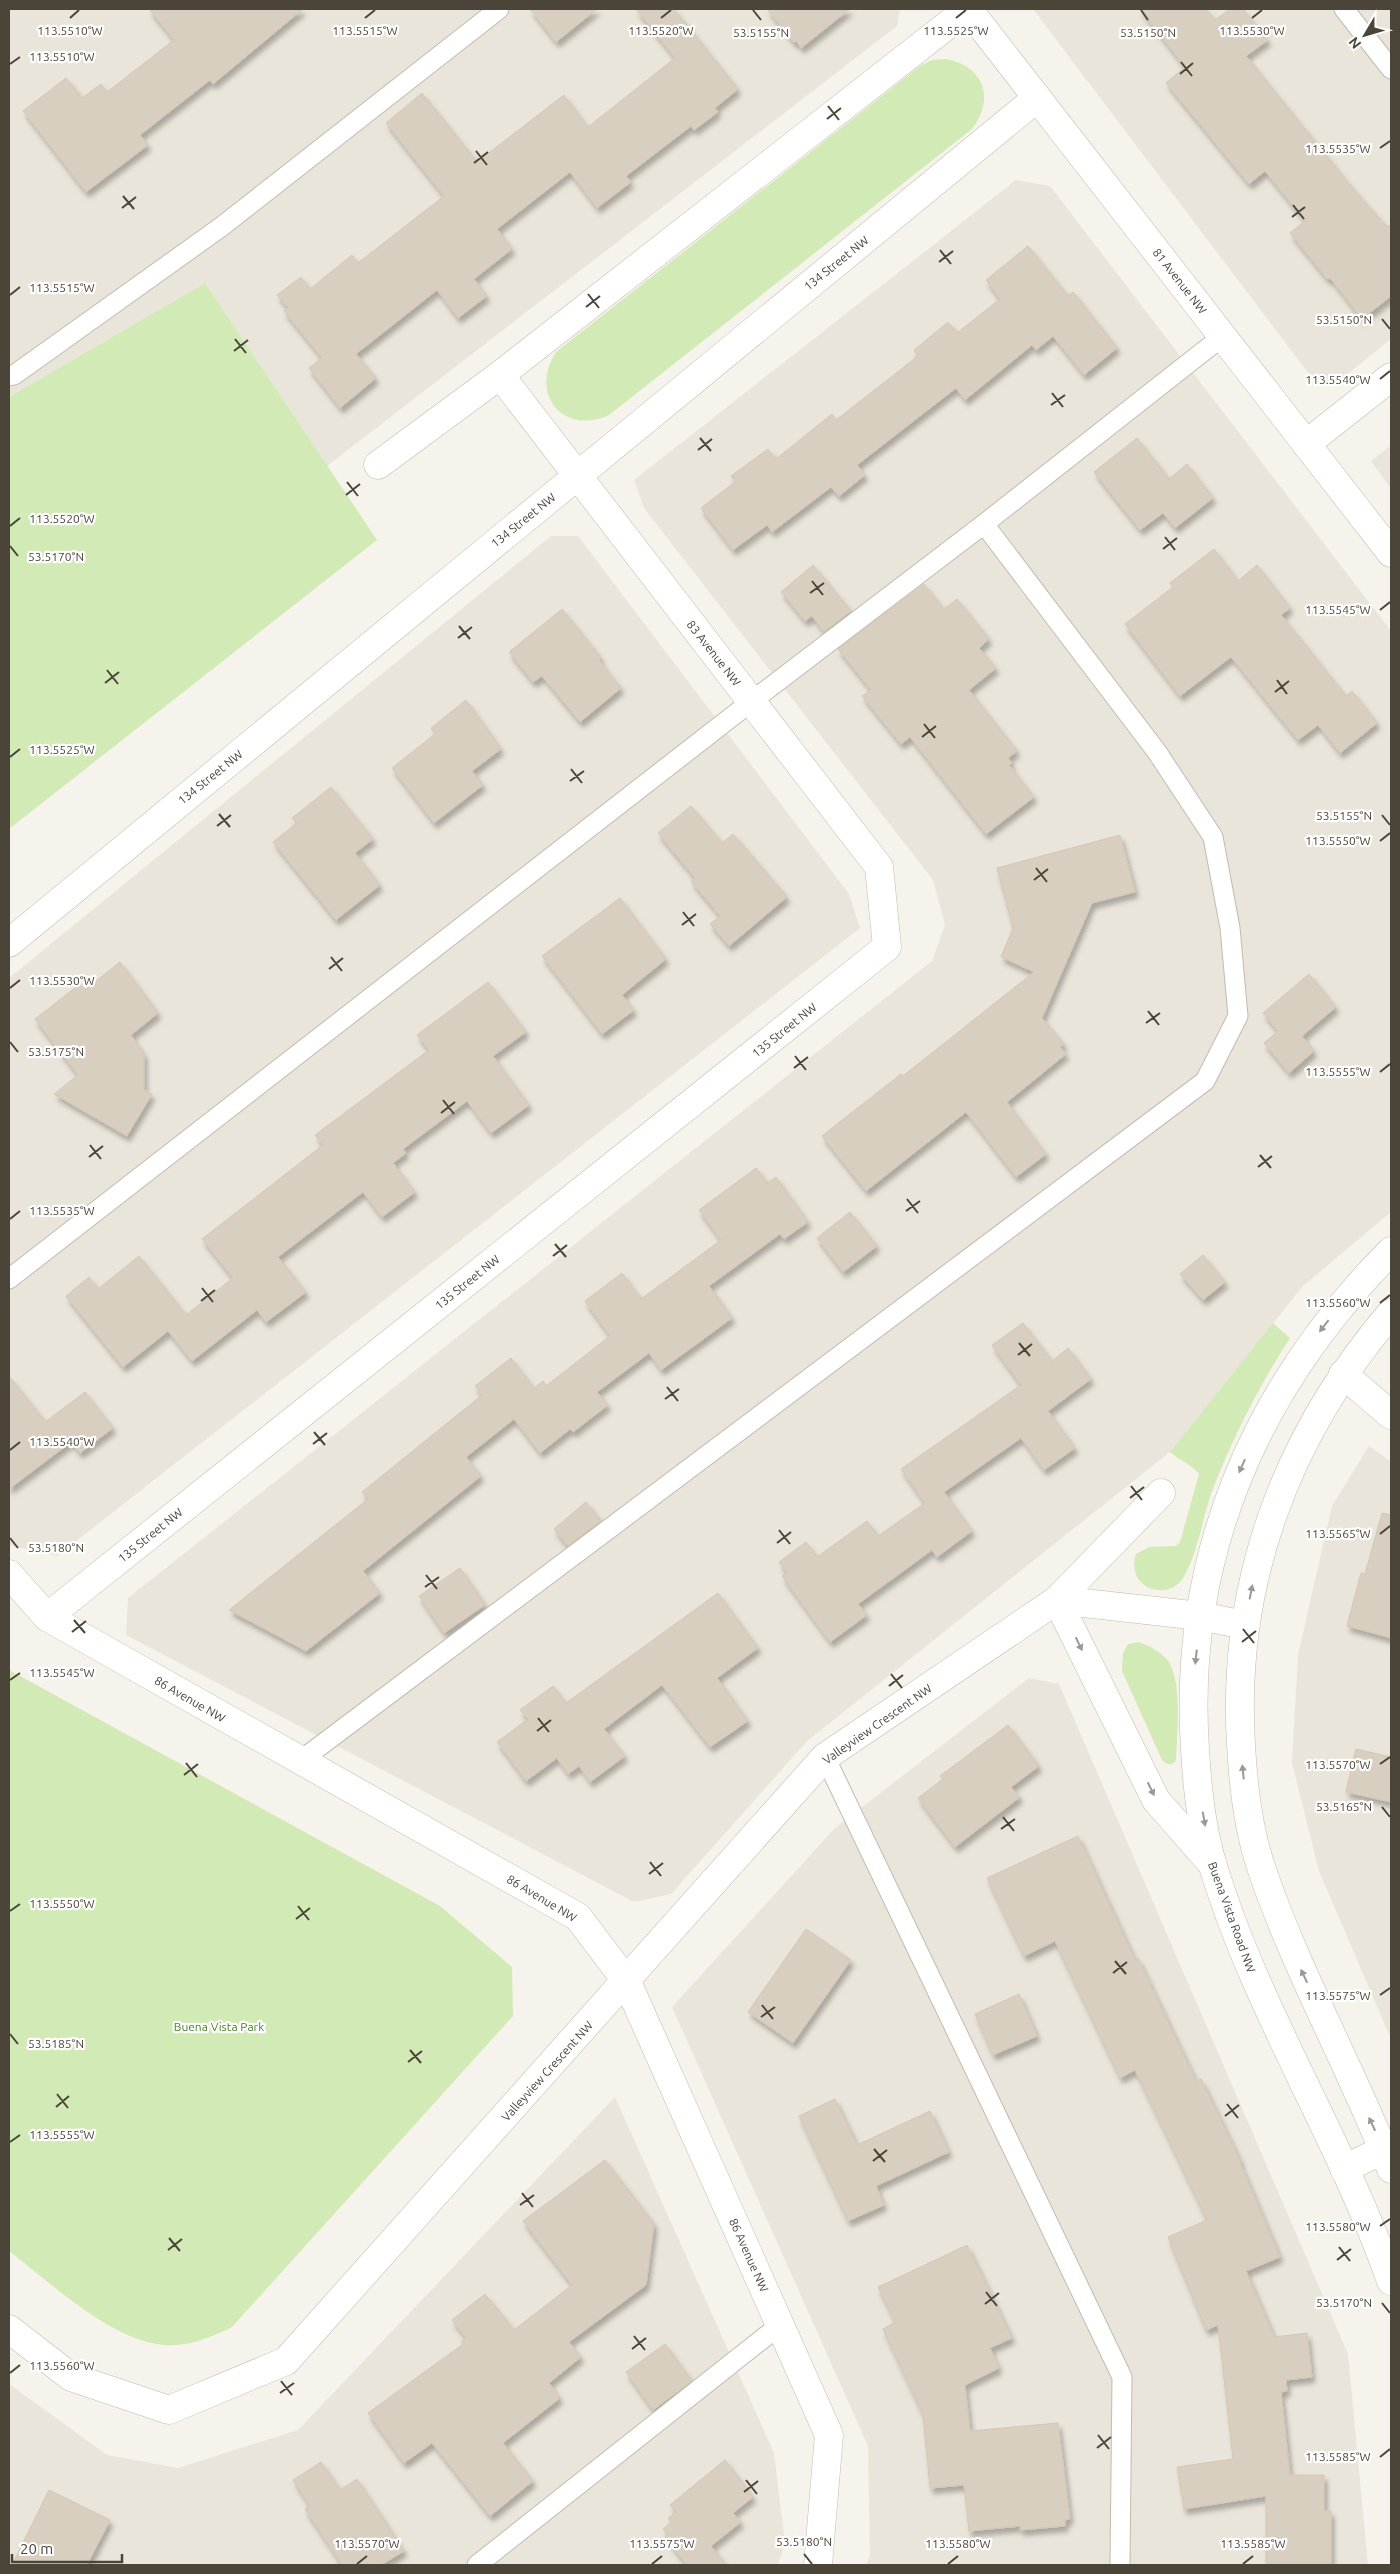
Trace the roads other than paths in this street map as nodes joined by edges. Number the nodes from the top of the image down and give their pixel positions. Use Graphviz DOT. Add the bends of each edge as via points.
graph roads {
  1 [pos="499,9"];
  2 [pos="968,9"];
  3 [pos="1344,9"];
  4 [pos="1391,69"];
  5 [pos="1037,98"];
  6 [pos="1223,336"];
  7 [pos="500,375"];
  8 [pos="9,376"];
  9 [pos="1391,377"];
  10 [pos="1306,444"];
  11 [pos="378,466"];
  12 [pos="578,475"];
  13 [pos="984,524"];
  14 [pos="1391,554"];
  15 [pos="752,701"];
  16 [pos="9,943"];
  17 [pos="887,947"];
  18 [pos="1391,1251"];
  19 [pos="9,1279"];
  20 [pos="1391,1313"];
  21 [pos="1343,1374"];
  22 [pos="1391,1415"];
  23 [pos="1161,1493"];
  24 [pos="9,1574"];
  25 [pos="1057,1600"];
  26 [pos="1200,1616"];
  27 [pos="47,1617"];
  28 [pos="1245,1625"];
  29 [pos="825,1758"];
  30 [pos="300,1761"];
  31 [pos="1212,1864"];
  32 [pos="626,1982"];
  33 [pos="1389,2155"];
  34 [pos="1344,2169"];
  35 [pos="1391,2281"];
  36 [pos="780,2325"];
  37 [pos="9,2329"];
  38 [pos="477,2565"];
  39 [pos="818,2565"];
  40 [pos="1120,2565"];
  1 -- 8 [label="lane" via="222,227"];
  2 -- 5 [label="street, 81 Avenue NW"];
  2 -- 7 [label="street"];
  3 -- 4 [label="lane"];
  5 -- 6 [label="street, 81 Avenue NW"];
  5 -- 12 [label="street, 134 Street NW"];
  6 -- 10 [label="street, 81 Avenue NW"];
  6 -- 13 [label="lane"];
  7 -- 11 [label="street"];
  7 -- 12 [label="street, 83 Avenue NW"];
  9 -- 10 [label="street"];
  10 -- 14 [label="street, 81 Avenue NW"];
  12 -- 15 [label="street, 83 Avenue NW"];
  12 -- 16 [label="street, 134 Street NW"];
  13 -- 15 [label="lane"];
  13 -- 30 [label="lane" via="1156,752 1213,837 1230,928 1238,1016 1206,1081"];
  15 -- 17 [label="street, 83 Avenue NW" via="879,867"];
  15 -- 19 [label="lane"];
  17 -- 27 [label="street, 135 Street NW"];
  18 -- 26 [label="street, Buena Vista Road NW, one-way" via="1321,1328 1259,1428 1222,1520"];
  20 -- 21 [label="street"];
  21 -- 22 [label="street"];
  28 -- 21 [label="street, one-way" via="1255,1572 1283,1486 1314,1420"];
  23 -- 25 [label="street, Valleyview Crescent NW"];
  24 -- 27 [label="street, 86 Avenue NW"];
  25 -- 26 [label="street"];
  25 -- 29 [label="street, Valleyview Crescent NW"];
  25 -- 31 [label="street, one-way" via="1156,1800"];
  26 -- 28 [label="street"];
  26 -- 31 [label="street, Buena Vista Road NW, one-way" via="1193,1724 1197,1778"];
  27 -- 30 [label="street, 86 Avenue NW"];
  33 -- 28 [label="street, one-way" via="1289,1944 1260,1864 1249,1817 1242,1760 1240,1673"];
  29 -- 32 [label="street, Valleyview Crescent NW"];
  29 -- 40 [label="lane" via="1122,2377"];
  30 -- 32 [label="street, 86 Avenue NW" via="578,1917"];
  31 -- 34 [label="street, Buena Vista Road NW" via="1257,1984"];
  32 -- 36 [label="street, 86 Avenue NW"];
  32 -- 37 [label="street, Valleyview Crescent NW" via="286,2361 169,2410 71,2377"];
  33 -- 34 [label="street"];
  34 -- 35 [label="street, Buena Vista Road NW"];
  36 -- 38 [label="lane"];
  36 -- 39 [label="street, 86 Avenue NW" via="829,2435"];
}
